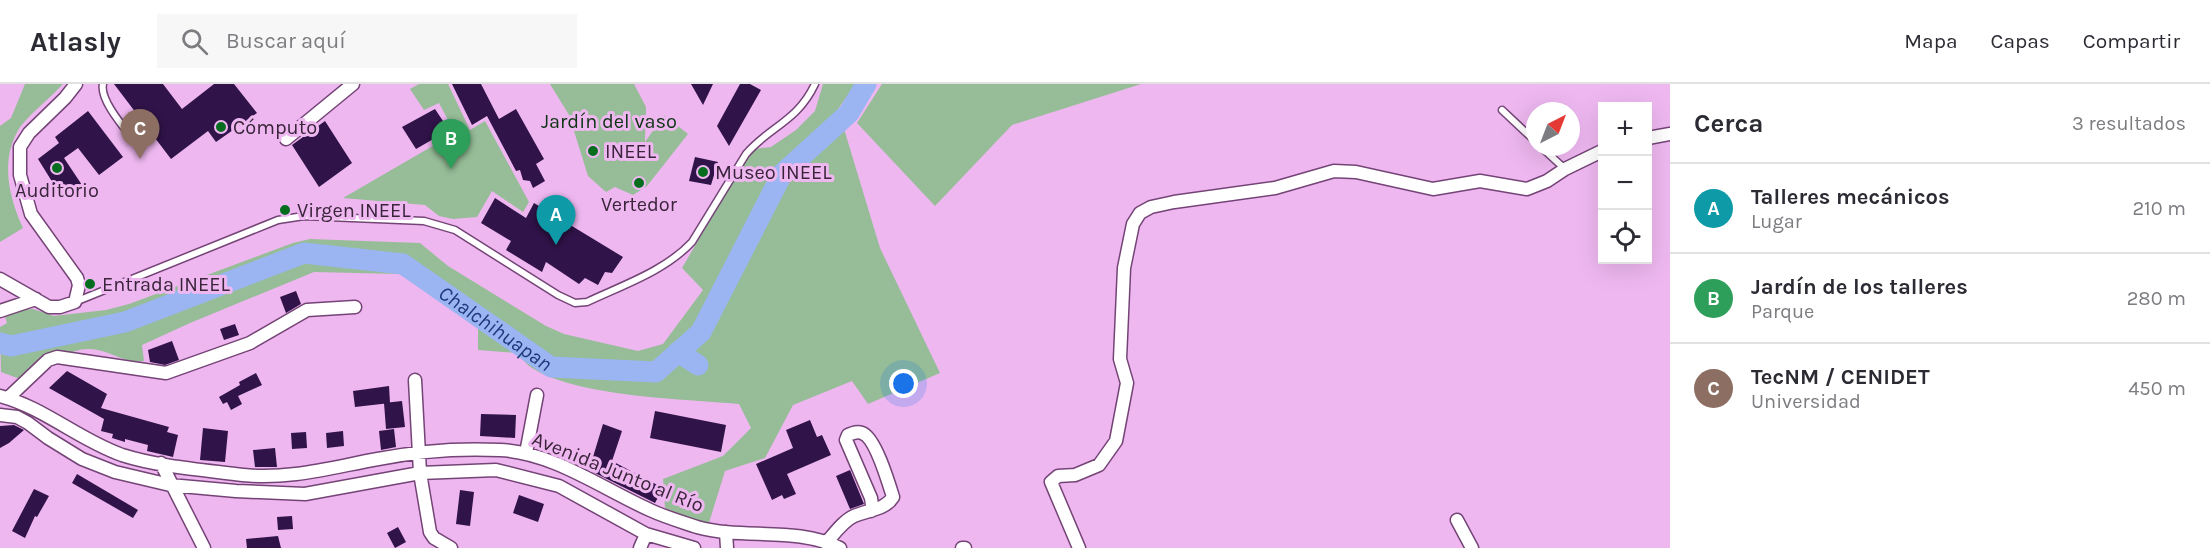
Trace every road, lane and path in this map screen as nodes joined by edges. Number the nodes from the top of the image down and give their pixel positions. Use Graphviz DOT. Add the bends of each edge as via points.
graph roads {
  1 [pos="76,84"];
  2 [pos="103,84"];
  3 [pos="353,84"];
  4 [pos="815,84"];
  5 [pos="1502,110"];
  6 [pos="1526,133"];
  7 [pos="1670,134"];
  8 [pos="1652,137"];
  9 [pos="286,139"];
  10 [pos="139,147"];
  11 [pos="1598,153"];
  12 [pos="1551,156"];
  13 [pos="1565,169"];
  14 [pos="0,279"];
  15 [pos="36,299"];
  16 [pos="75,302"];
  17 [pos="355,307"];
  18 [pos="0,311"];
  19 [pos="415,380"];
  20 [pos="537,395"];
  21 [pos="4,397"];
  22 [pos="0,415"];
  23 [pos="418,452"];
  24 [pos="526,453"];
  25 [pos="122,454"];
  26 [pos="160,463"];
  27 [pos="115,472"];
  28 [pos="420,473"];
  29 [pos="170,485"];
  30 [pos="871,511"];
  31 [pos="1457,520"];
  32 [pos="726,532"];
  33 [pos="646,534"];
  34 [pos="826,543"];
  35 [pos="204,548"];
  36 [pos="451,548"];
  37 [pos="640,548"];
  38 [pos="694,548"];
  39 [pos="727,548"];
  40 [pos="840,548"];
  41 [pos="1079,548"];
  42 [pos="1472,548"];
  1 -- 16 [label="street" via="20,147 20,175 31,214 76,278 79,285"];
  2 -- 10 [label="lane" via="105,100"];
  3 -- 9 [label="street"];
  4 -- 16 [label="lane" via="808,99 788,121 746,154 682,253 587,302 575,303 558,295 455,230 424,221 304,216 278,219"];
  5 -- 6 [label="lane"];
  7 -- 8 [label="street"];
  11 -- 13 [label="street"];
  12 -- 13 [label="lane"];
  13 -- 41 [label="street" via="1527,189 1480,181 1433,189 1334,171 1275,188 1174,202 1140,213 1133,224 1124,268 1120,359 1127,383 1116,441 1099,465 1075,475 1058,476 1051,482"];
  14 -- 15 [label="street"];
  15 -- 16 [label="street" via="49,307"];
  15 -- 18 [label="street"];
  17 -- 21 [label="street" via="307,310 250,343 166,373 57,357 48,360"];
  19 -- 23 [label="street"];
  20 -- 24 [label="street"];
  21 -- 25 [label="street, Avenida Junto al Río" via="33,407"];
  22 -- 27 [label="street, Avenida Junto al Río" via="16,417 82,459"];
  23 -- 24 [label="street, Avenida Junto al Río"];
  23 -- 26 [label="street, Avenida Junto al Río" via="299,475 246,475"];
  23 -- 28 [label="street"];
  24 -- 32 [label="street, Avenida Junto al Río" via="570,470 651,511"];
  25 -- 26 [label="street, Avenida Junto al Río"];
  25 -- 27 [label="street"];
  26 -- 29 [label="street"];
  27 -- 29 [label="street, Avenida Junto al Río"];
  28 -- 29 [label="street, Avenida Junto al Río" via="305,494"];
  28 -- 33 [label="street, Avenida Junto al Río" via="496,470 559,486"];
  28 -- 36 [label="street" via="430,532"];
  29 -- 35 [label="street"];
  30 -- 30 [label="street" via="889,504 893,497 870,441 858,432 848,435 846,440 871,498"];
  30 -- 34 [label="street" via="853,517"];
  31 -- 42 [label="street"];
  32 -- 34 [label="street, Avenida Junto al Río" via="806,537"];
  32 -- 39 [label="street"];
  33 -- 37 [label="street"];
  33 -- 38 [label="street, Avenida Junto al Río"];
  34 -- 40 [label="street, Avenida Junto al Río"];
}
